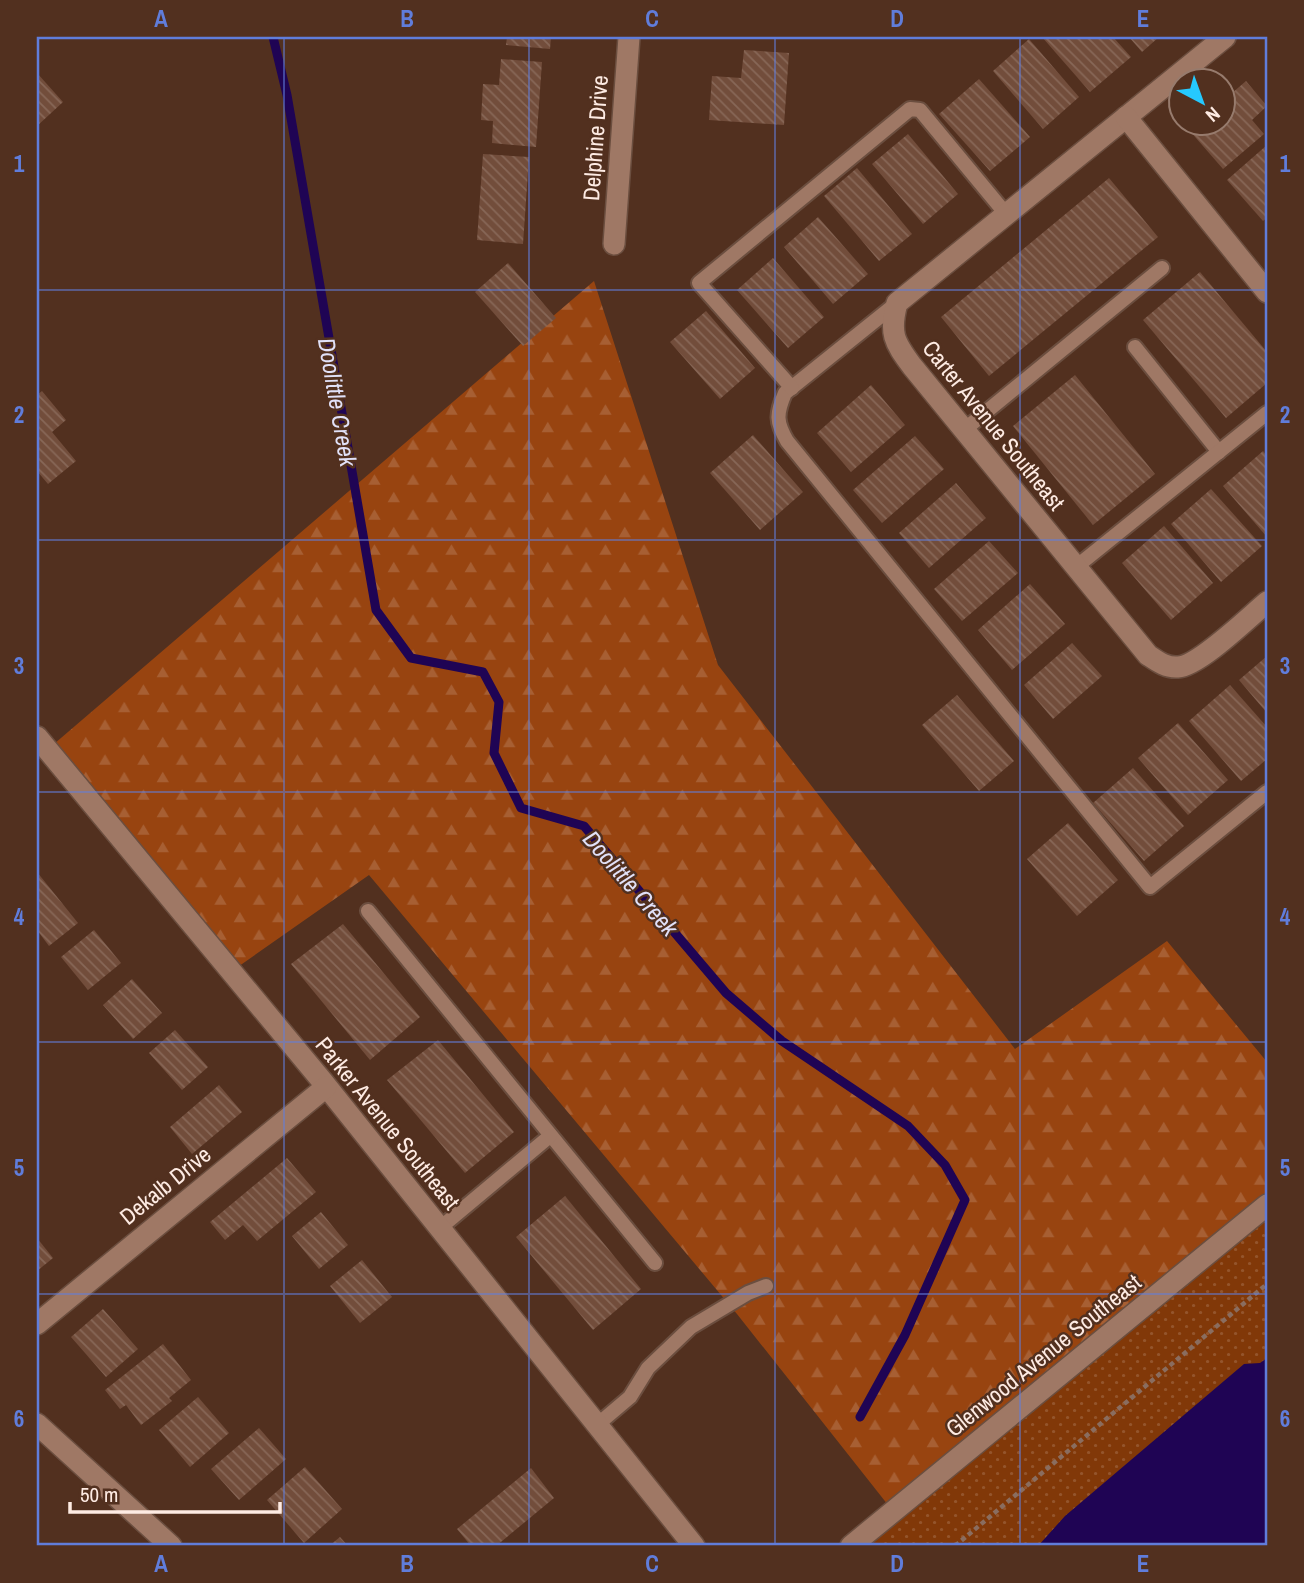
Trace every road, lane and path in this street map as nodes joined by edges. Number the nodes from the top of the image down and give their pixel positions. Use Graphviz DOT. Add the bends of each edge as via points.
graph roads {
  1 [pos="629,37"];
  2 [pos="1225,37"];
  3 [pos="1126,117"];
  4 [pos="1006,214"];
  5 [pos="614,244"];
  6 [pos="1162,268"];
  7 [pos="1267,292"];
  8 [pos="897,303"];
  9 [pos="1135,347"];
  10 [pos="792,388"];
  11 [pos="1267,413"];
  12 [pos="964,430"];
  13 [pos="1219,452"];
  14 [pos="1076,567"];
  15 [pos="1267,602"];
  16 [pos="37,737"];
  17 [pos="1267,792"];
  18 [pos="368,911"];
  19 [pos="326,1087"];
  20 [pos="550,1136"];
  21 [pos="1267,1205"];
  22 [pos="440,1228"];
  23 [pos="655,1264"];
  24 [pos="1267,1284"];
  25 [pos="766,1286"];
  26 [pos="37,1324"];
  27 [pos="37,1424"];
  28 [pos="597,1425"];
  29 [pos="171,1546"];
  30 [pos="694,1546"];
  31 [pos="851,1546"];
  32 [pos="955,1546"];
  1 -- 5 [label="street, Delphine Drive"];
  2 -- 3 [label="street"];
  3 -- 4 [label="street"];
  3 -- 7 [label="street"];
  4 -- 8 [label="street"];
  4 -- 10 [label="lane" via="920,110 910,109 699,283"];
  6 -- 12 [label="lane"];
  8 -- 10 [label="lane"];
  8 -- 12 [label="street, Carter Avenue Southeast" via="892,324 898,348"];
  9 -- 13 [label="lane"];
  10 -- 17 [label="lane" via="778,410 779,428 787,441 1150,887"];
  11 -- 13 [label="lane"];
  12 -- 14 [label="street, Carter Avenue Southeast"];
  13 -- 14 [label="lane"];
  14 -- 15 [label="street, Carter Avenue Southeast" via="1147,655 1164,665 1179,667 1196,661"];
  16 -- 19 [label="street, Parker Avenue Southeast"];
  18 -- 20 [label="lane"];
  19 -- 22 [label="street, Parker Avenue Southeast"];
  19 -- 26 [label="street, Dekalb Drive"];
  20 -- 22 [label="lane"];
  20 -- 23 [label="lane"];
  21 -- 31 [label="street, Glenwood Avenue Southeast"];
  22 -- 28 [label="street, Parker Avenue Southeast"];
  24 -- 32 [label="path"];
  25 -- 28 [label="lane" via="691,1327 648,1368 630,1397"];
  27 -- 29 [label="street"];
  28 -- 30 [label="street, Parker Avenue Southeast"];
}
